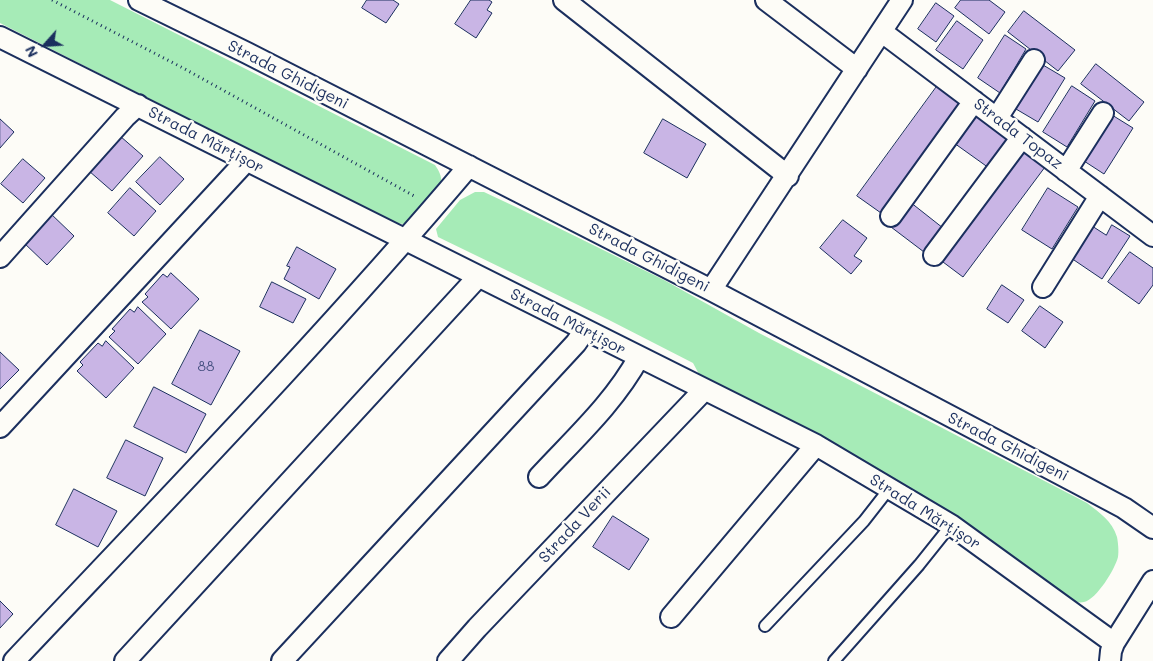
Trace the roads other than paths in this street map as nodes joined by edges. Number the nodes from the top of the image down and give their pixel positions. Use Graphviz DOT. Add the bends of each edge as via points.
graph roads {
  1 [pos="139,0"];
  2 [pos="564,0"];
  3 [pos="766,0"];
  4 [pos="902,0"];
  5 [pos="882,32"];
  6 [pos="0,37"];
  7 [pos="1034,60"];
  8 [pos="857,69"];
  9 [pos="974,101"];
  10 [pos="138,105"];
  11 [pos="1103,113"];
  12 [pos="997,118"];
  13 [pos="1022,137"];
  14 [pos="246,161"];
  15 [pos="469,166"];
  16 [pos="1066,170"];
  17 [pos="788,176"];
  18 [pos="1100,196"];
  19 [pos="891,216"];
  20 [pos="1153,236"];
  21 [pos="407,239"];
  22 [pos="934,254"];
  23 [pos="0,257"];
  24 [pos="478,277"];
  25 [pos="1042,287"];
  26 [pos="711,290"];
  27 [pos="585,330"];
  28 [pos="639,357"];
  29 [pos="704,390"];
  30 [pos="0,427"];
  31 [pos="816,446"];
  32 [pos="539,477"];
  33 [pos="890,488"];
  34 [pos="951,525"];
  35 [pos="1153,528"];
  36 [pos="1153,581"];
  37 [pos="671,618"];
  38 [pos="765,626"];
  39 [pos="1108,654"];
  40 [pos="14,661"];
  41 [pos="125,661"];
  42 [pos="282,661"];
  43 [pos="448,661"];
  44 [pos="834,661"];
  1 -- 15 [label="street, Strada Ghidigeni"];
  2 -- 17 [label="street"];
  3 -- 8 [label="street"];
  4 -- 5 [label="street"];
  5 -- 8 [label="street"];
  5 -- 9 [label="street, Strada Topaz"];
  6 -- 10 [label="street, Strada Mărțișor"];
  7 -- 12 [label="street"];
  8 -- 17 [label="street"];
  9 -- 12 [label="street, Strada Topaz"];
  9 -- 19 [label="street"];
  10 -- 14 [label="street, Strada Mărțișor"];
  10 -- 23 [label="street"];
  11 -- 16 [label="street"];
  12 -- 13 [label="street, Strada Topaz"];
  13 -- 16 [label="street, Strada Topaz"];
  13 -- 22 [label="street"];
  14 -- 21 [label="street, Strada Mărțișor"];
  14 -- 30 [label="street"];
  15 -- 21 [label="street"];
  15 -- 26 [label="street, Strada Ghidigeni"];
  16 -- 18 [label="street, Strada Topaz"];
  17 -- 26 [label="street"];
  18 -- 20 [label="street, Strada Topaz"];
  18 -- 25 [label="street"];
  21 -- 24 [label="street, Strada Mărțișor"];
  21 -- 40 [label="street"];
  24 -- 27 [label="street, Strada Mărțișor"];
  24 -- 41 [label="street"];
  26 -- 35 [label="street, Strada Ghidigeni" via="1124,508"];
  27 -- 28 [label="street, Strada Mărțișor"];
  27 -- 42 [label="street"];
  28 -- 29 [label="street, Strada Mărțișor"];
  28 -- 32 [label="street" via="602,410"];
  29 -- 31 [label="street, Strada Mărțișor"];
  29 -- 43 [label="street, Strada Verii"];
  31 -- 33 [label="street, Strada Mărțișor"];
  31 -- 37 [label="street"];
  33 -- 34 [label="street, Strada Mărțișor"];
  33 -- 38 [label="lane" via="864,521"];
  34 -- 39 [label="street, Strada Mărțișor"];
  34 -- 44 [label="lane"];
  36 -- 39 [label="street"];
}
